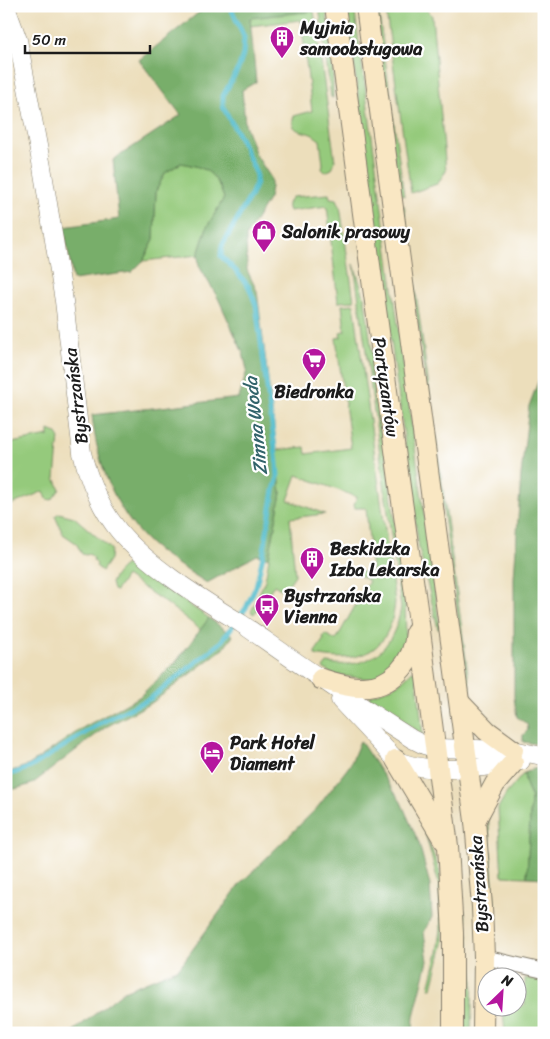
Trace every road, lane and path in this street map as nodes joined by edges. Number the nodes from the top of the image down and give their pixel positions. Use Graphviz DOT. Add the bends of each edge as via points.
graph roads {
  1 [pos="335,6"];
  2 [pos="366,6"];
  3 [pos="6,7"];
  4 [pos="417,608"];
  5 [pos="321,679"];
  6 [pos="460,703"];
  7 [pos="435,748"];
  8 [pos="513,756"];
  9 [pos="543,756"];
  10 [pos="467,758"];
  11 [pos="396,760"];
  12 [pos="438,768"];
  13 [pos="475,821"];
  14 [pos="448,846"];
  15 [pos="484,957"];
  16 [pos="544,971"];
  17 [pos="453,1033"];
  18 [pos="482,1033"];
  1 -- 4 [label="main road, Partyzantów"];
  2 -- 6 [label="main road, Partyzantów"];
  3 -- 5 [label="street, Bystrzańska" via="18,40 42,167 87,474 119,532 151,562"];
  4 -- 5 [label="main road" via="413,652 394,677 368,687"];
  4 -- 7 [label="main road, Partyzantów"];
  5 -- 7 [label="street, Bystrzańska" via="412,738"];
  5 -- 11 [label="street, Bystrzańska"];
  6 -- 8 [label="main road"];
  6 -- 10 [label="main road, Partyzantów"];
  7 -- 10 [label="street, Bystrzańska"];
  7 -- 12 [label="main road, Partyzantów"];
  8 -- 9 [label="street"];
  8 -- 10 [label="street"];
  8 -- 13 [label="main road"];
  10 -- 12 [label="street, Bystrzańska"];
  10 -- 13 [label="main road, Bystrzańska"];
  11 -- 12 [label="street, Bystrzańska" via="421,768"];
  11 -- 14 [label="main road"];
  12 -- 14 [label="main road, Bystrzańska"];
  13 -- 15 [label="main road, Bystrzańska"];
  14 -- 17 [label="main road, Bystrzańska" via="453,924"];
  15 -- 16 [label="street"];
  15 -- 18 [label="main road, Bystrzańska"];
}
